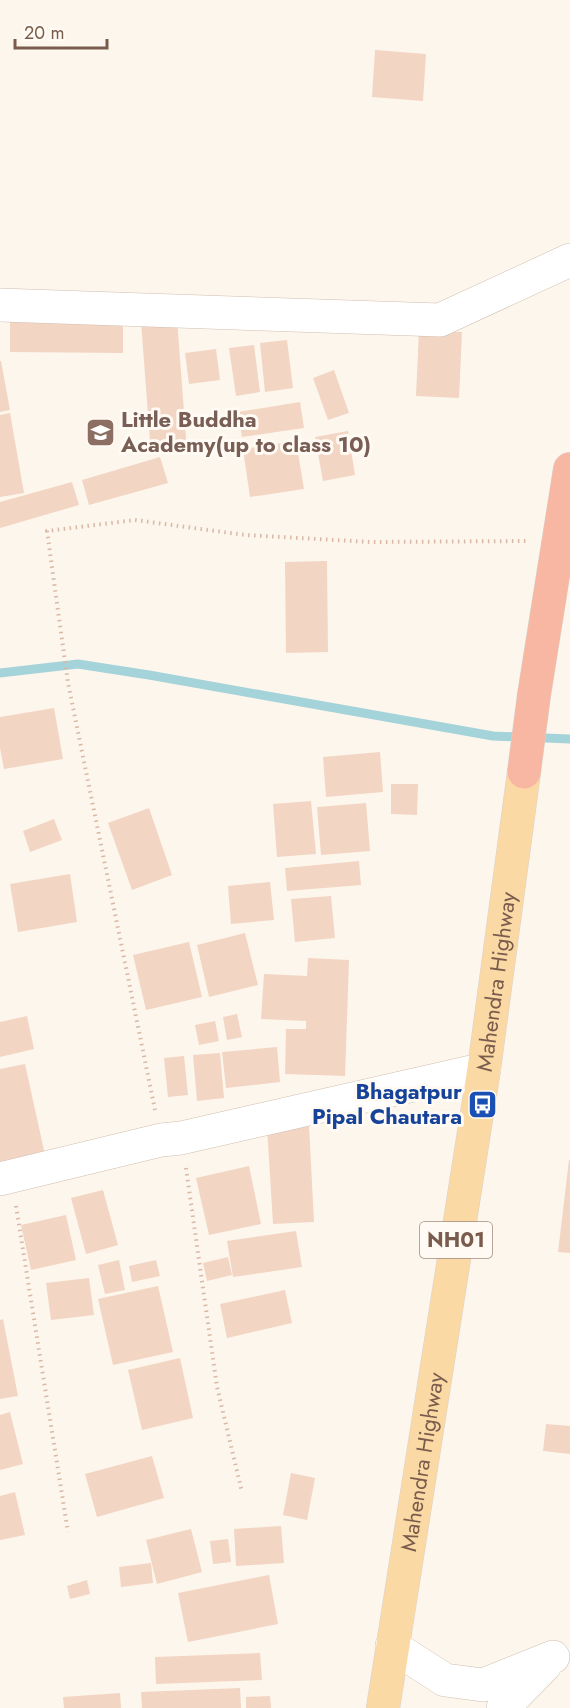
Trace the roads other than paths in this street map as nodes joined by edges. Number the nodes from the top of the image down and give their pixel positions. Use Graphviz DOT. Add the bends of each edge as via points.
graph roads {
  1 [pos="570,260"];
  2 [pos="0,305"];
  3 [pos="570,469"];
  4 [pos="524,772"];
  5 [pos="484,1069"];
  6 [pos="5,1177"];
  7 [pos="392,1647"];
  8 [pos="562,1649"];
  9 [pos="382,1708"];
  10 [pos="503,1708"];
  1 -- 2 [label="street" via="440,320"];
  3 -- 4 [label="highway, Mahendra Highway / NH01"];
  4 -- 5 [label="main road, Mahendra Highway / NH01"];
  5 -- 6 [label="street"];
  5 -- 7 [label="main road, Mahendra Highway / NH01"];
  7 -- 8 [label="street" via="446,1680 483,1685"];
  7 -- 9 [label="main road, Mahendra Highway / NH01"];
  8 -- 10 [label="street"];
}
